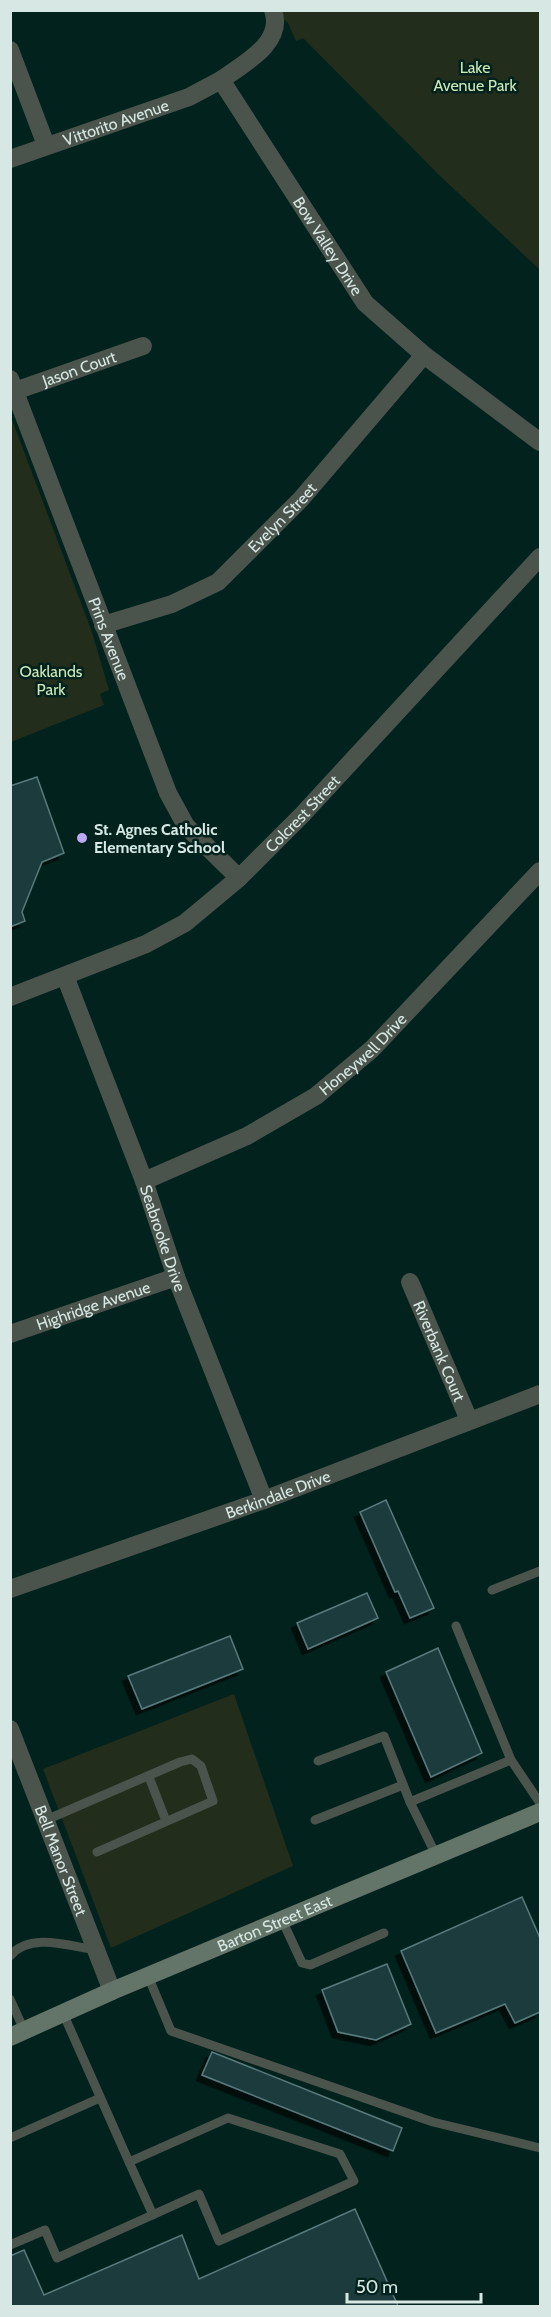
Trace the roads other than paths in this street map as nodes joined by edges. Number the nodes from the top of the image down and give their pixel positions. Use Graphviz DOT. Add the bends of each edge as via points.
graph roads {
  1 [pos="273,10"];
  2 [pos="10,50"];
  3 [pos="221,80"];
  4 [pos="46,145"];
  5 [pos="10,159"];
  6 [pos="143,346"];
  7 [pos="424,355"];
  8 [pos="13,385"];
  9 [pos="540,442"];
  10 [pos="540,556"];
  11 [pos="103,625"];
  12 [pos="540,871"];
  13 [pos="239,878"];
  14 [pos="65,976"];
  15 [pos="10,997"];
  16 [pos="144,1181"];
  17 [pos="176,1277"];
  18 [pos="410,1281"];
  19 [pos="10,1334"];
  20 [pos="540,1394"];
  21 [pos="470,1420"];
  22 [pos="264,1500"];
  23 [pos="540,1571"];
  24 [pos="10,1589"];
  25 [pos="492,1590"];
  26 [pos="456,1626"];
  27 [pos="10,1729"];
  28 [pos="511,1760"];
  29 [pos="318,1761"];
  30 [pos="149,1777"];
  31 [pos="403,1785"];
  32 [pos="410,1802"];
  33 [pos="540,1803"];
  34 [pos="540,1812"];
  35 [pos="46,1820"];
  36 [pos="315,1820"];
  37 [pos="166,1821"];
  38 [pos="97,1852"];
  39 [pos="436,1855"];
  40 [pos="282,1920"];
  41 [pos="384,1933"];
  42 [pos="96,1950"];
  43 [pos="10,1956"];
  44 [pos="148,1976"];
  45 [pos="112,1991"];
  46 [pos="10,1999"];
  47 [pos="63,2013"];
  48 [pos="17,2034"];
  49 [pos="100,2098"];
  50 [pos="10,2138"];
  51 [pos="540,2148"];
  52 [pos="129,2163"];
  53 [pos="153,2215"];
  54 [pos="10,2245"];
  1 -- 3 [label="street" via="276,18 272,39"];
  2 -- 4 [label="street"];
  3 -- 4 [label="street, Vittorito Avenue" via="189,97"];
  3 -- 7 [label="street, Bow Valley Drive" via="365,303"];
  4 -- 5 [label="street, Vittorito Avenue"];
  6 -- 8 [label="street, Jason Court"];
  7 -- 9 [label="street, Bow Valley Drive"];
  7 -- 11 [label="street, Evelyn Street" via="301,499 218,582 172,604"];
  8 -- 11 [label="street, Prins Avenue"];
  10 -- 13 [label="street, Colcrest Street"];
  11 -- 13 [label="street, Prins Avenue" via="168,794 186,826"];
  12 -- 16 [label="street, Honeywell Drive" via="372,1049 316,1096 247,1136"];
  13 -- 14 [label="street, Colcrest Street" via="185,923 146,944"];
  14 -- 15 [label="street, Colcrest Street"];
  14 -- 16 [label="street, Seabrooke Drive"];
  16 -- 17 [label="street, Seabrooke Drive"];
  17 -- 19 [label="street, Highridge Avenue"];
  17 -- 22 [label="street, Seabrooke Drive"];
  18 -- 21 [label="street, Riverbank Court"];
  20 -- 21 [label="street, Berkindale Drive"];
  21 -- 22 [label="street, Berkindale Drive"];
  22 -- 24 [label="street, Berkindale Drive"];
  23 -- 25 [label="lane"];
  26 -- 28 [label="lane"];
  27 -- 35 [label="street, Bell Manor Street"];
  28 -- 32 [label="lane"];
  28 -- 33 [label="lane"];
  29 -- 31 [label="lane" via="384,1736"];
  30 -- 35 [label="lane"];
  30 -- 37 [label="lane"];
  30 -- 37 [label="lane" via="192,1759 201,1766 213,1801"];
  31 -- 32 [label="lane"];
  31 -- 36 [label="lane"];
  32 -- 39 [label="lane"];
  34 -- 39 [label="main road, Barton Street East"];
  35 -- 42 [label="street, Bell Manor Street"];
  37 -- 38 [label="lane"];
  39 -- 40 [label="main road, Barton Street East"];
  40 -- 41 [label="lane" via="302,1962 310,1965"];
  40 -- 44 [label="main road, Barton Street East"];
  42 -- 43 [label="lane" via="39,1942 18,1947"];
  42 -- 45 [label="street, Bell Manor Street"];
  44 -- 45 [label="main road, Barton Street East"];
  44 -- 51 [label="lane" via="171,2031 433,2122"];
  45 -- 47 [label="main road, Barton Street East"];
  46 -- 48 [label="lane"];
  47 -- 48 [label="main road, Barton Street East"];
  47 -- 49 [label="lane"];
  49 -- 50 [label="lane"];
  49 -- 52 [label="lane"];
  52 -- 53 [label="lane"];
  52 -- 53 [label="lane" via="228,2118 340,2154 354,2181 219,2241 199,2194"];
  53 -- 54 [label="lane" via="57,2258 45,2230"];
}
